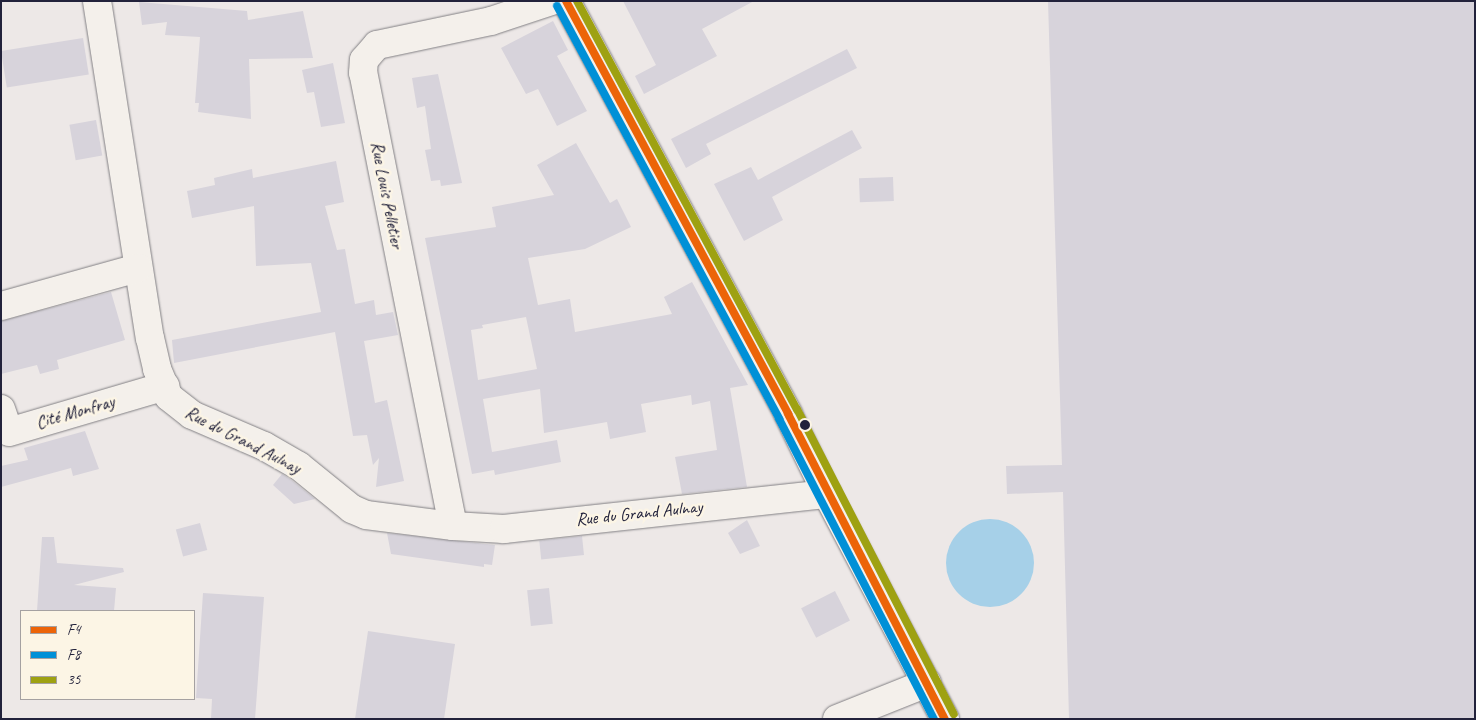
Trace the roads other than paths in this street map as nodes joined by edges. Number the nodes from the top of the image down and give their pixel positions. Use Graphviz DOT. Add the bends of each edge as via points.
graph roads {
  1 [pos="97,1"];
  2 [pos="551,1"];
  3 [pos="566,1"];
  4 [pos="138,268"];
  5 [pos="1,306"];
  6 [pos="164,386"];
  7 [pos="1,409"];
  8 [pos="827,494"];
  9 [pos="453,526"];
  10 [pos="927,683"];
  11 [pos="838,719"];
  12 [pos="945,719"];
  1 -- 4 [label="street, Rue du Grand Aulnay"];
  2 -- 9 [label="street, Rue Louis Pelletier" via="490,21 377,45 364,60 363,73"];
  3 -- 8 [label="street" via="784,406"];
  4 -- 5 [label="street"];
  4 -- 6 [label="street, Rue du Grand Aulnay" via="152,346"];
  6 -- 7 [label="street, Cité Monfray" via="9,432"];
  6 -- 9 [label="street, Rue du Grand Aulnay" via="170,397 192,416 264,446 299,466 352,509 366,515"];
  8 -- 9 [label="street, Rue du Grand Aulnay" via="504,529"];
  8 -- 10 [label="street"];
  10 -- 11 [label="street"];
  10 -- 12 [label="street"];
}
